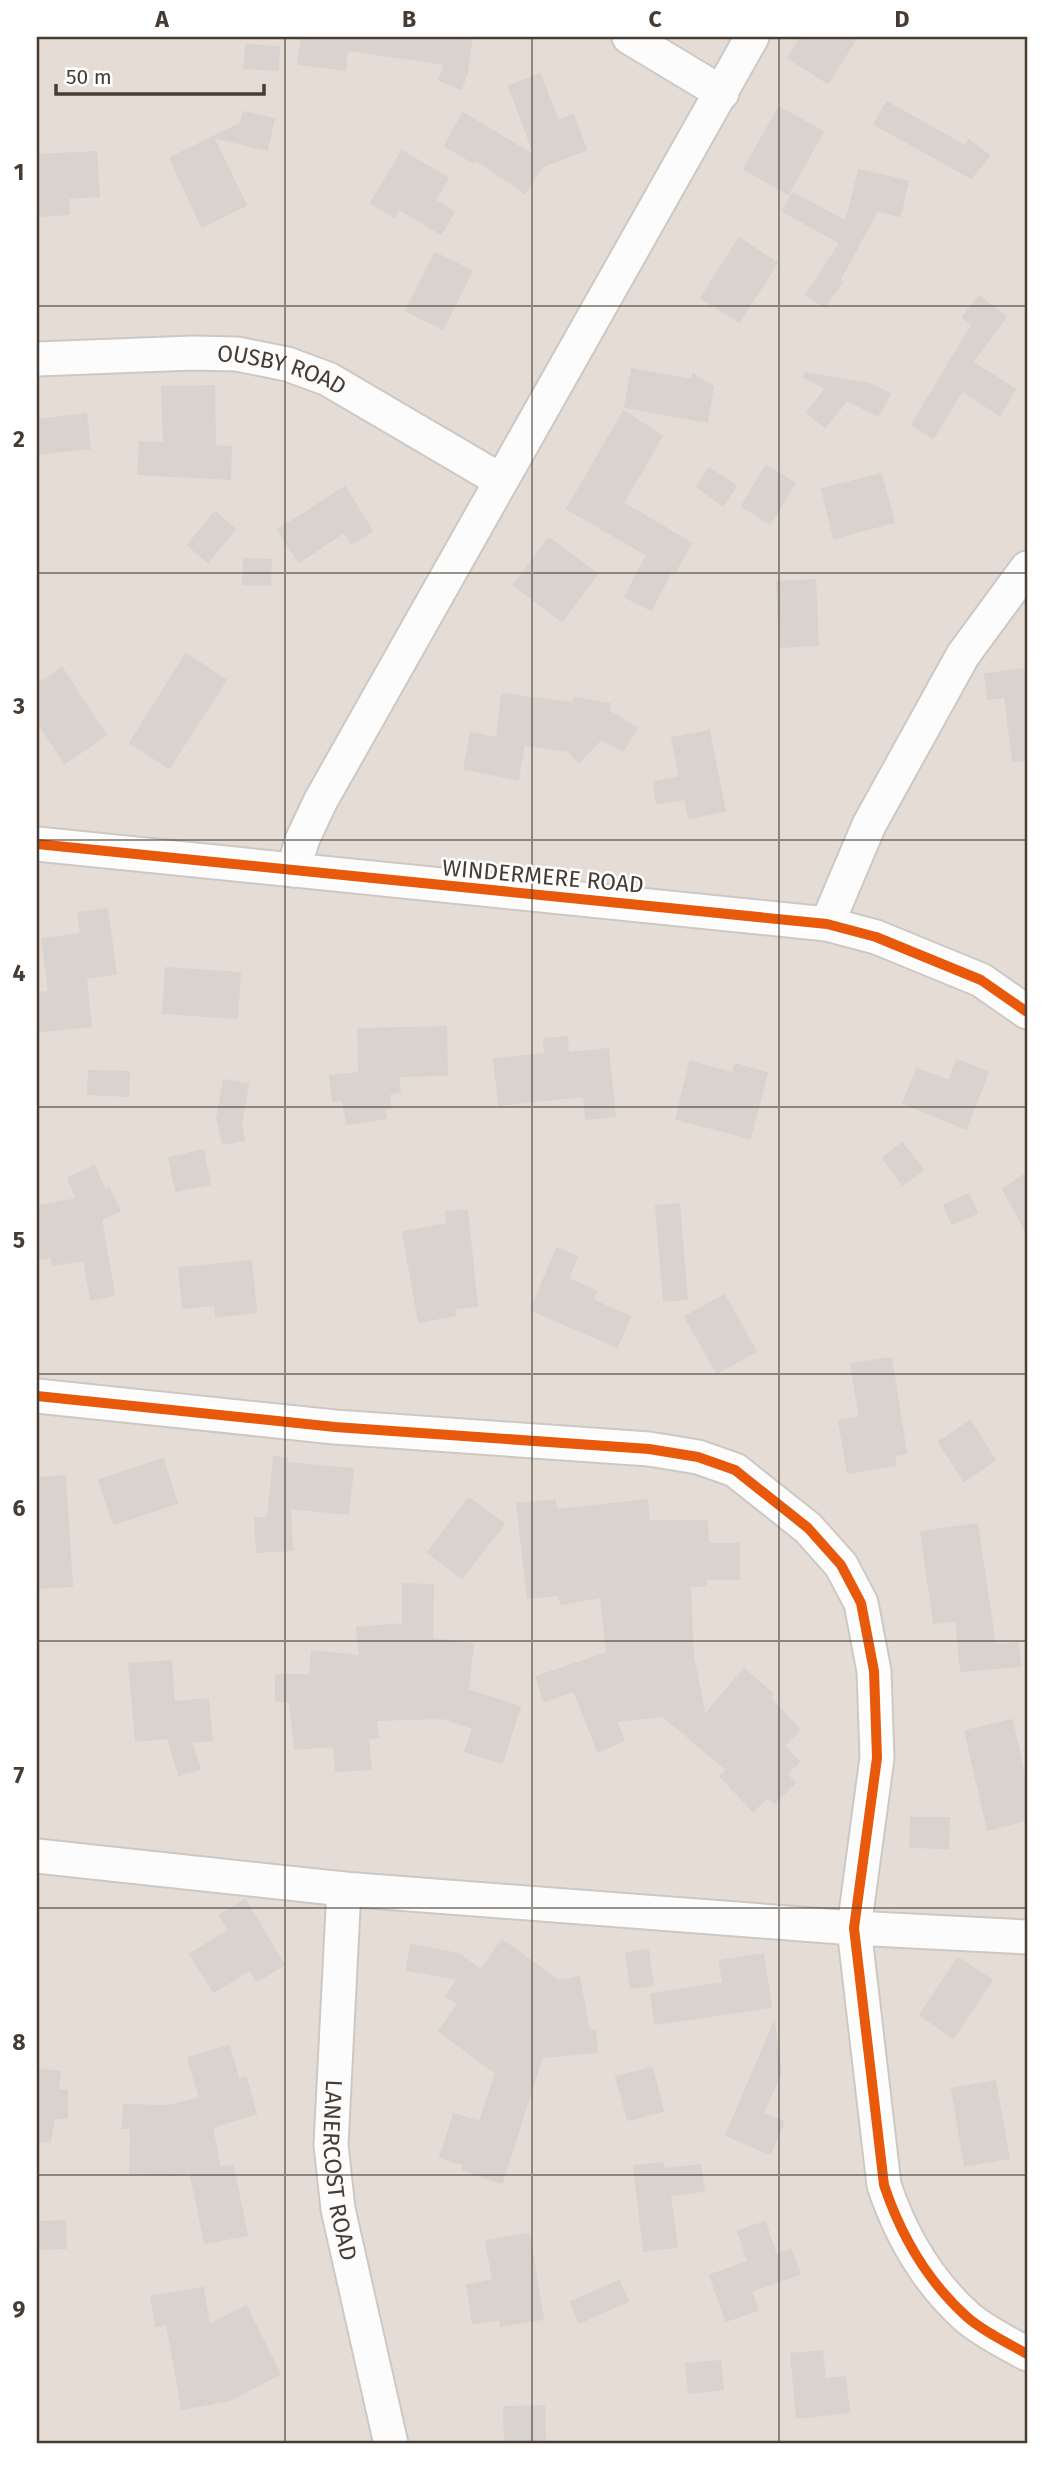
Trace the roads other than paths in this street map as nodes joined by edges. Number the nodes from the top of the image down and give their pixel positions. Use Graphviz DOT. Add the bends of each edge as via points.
graph roads {
  1 [pos="629,37"];
  2 [pos="752,37"];
  3 [pos="722,93"];
  4 [pos="37,359"];
  5 [pos="500,480"];
  6 [pos="1027,568"];
  7 [pos="37,844"];
  8 [pos="293,870"];
  9 [pos="827,924"];
  10 [pos="1027,1013"];
  11 [pos="37,1396"];
  12 [pos="37,1856"];
  13 [pos="344,1889"];
  14 [pos="854,1928"];
  15 [pos="1027,1937"];
  16 [pos="1027,2354"];
  17 [pos="391,2444"];
  1 -- 3 [label="street"];
  2 -- 3 [label="street"];
  3 -- 5 [label="street"];
  4 -- 5 [label="street, OUSBY ROAD" via="193,353 237,354 287,364 328,379"];
  5 -- 8 [label="street" via="321,800"];
  6 -- 9 [label="street" via="963,655 869,825"];
  7 -- 8 [label="street, WINDERMERE ROAD"];
  8 -- 9 [label="street, WINDERMERE ROAD"];
  9 -- 10 [label="street, WINDERMERE ROAD" via="877,937 981,980"];
  11 -- 14 [label="street" via="335,1427 649,1449 698,1457 735,1470 808,1528 841,1565 861,1603 874,1671 877,1758"];
  12 -- 13 [label="street"];
  13 -- 14 [label="street"];
  13 -- 17 [label="street, LANERCOST ROAD" via="331,2145 338,2209"];
  14 -- 15 [label="street"];
  14 -- 16 [label="street" via="884,2185 896,2221 927,2272 968,2318"];
}
